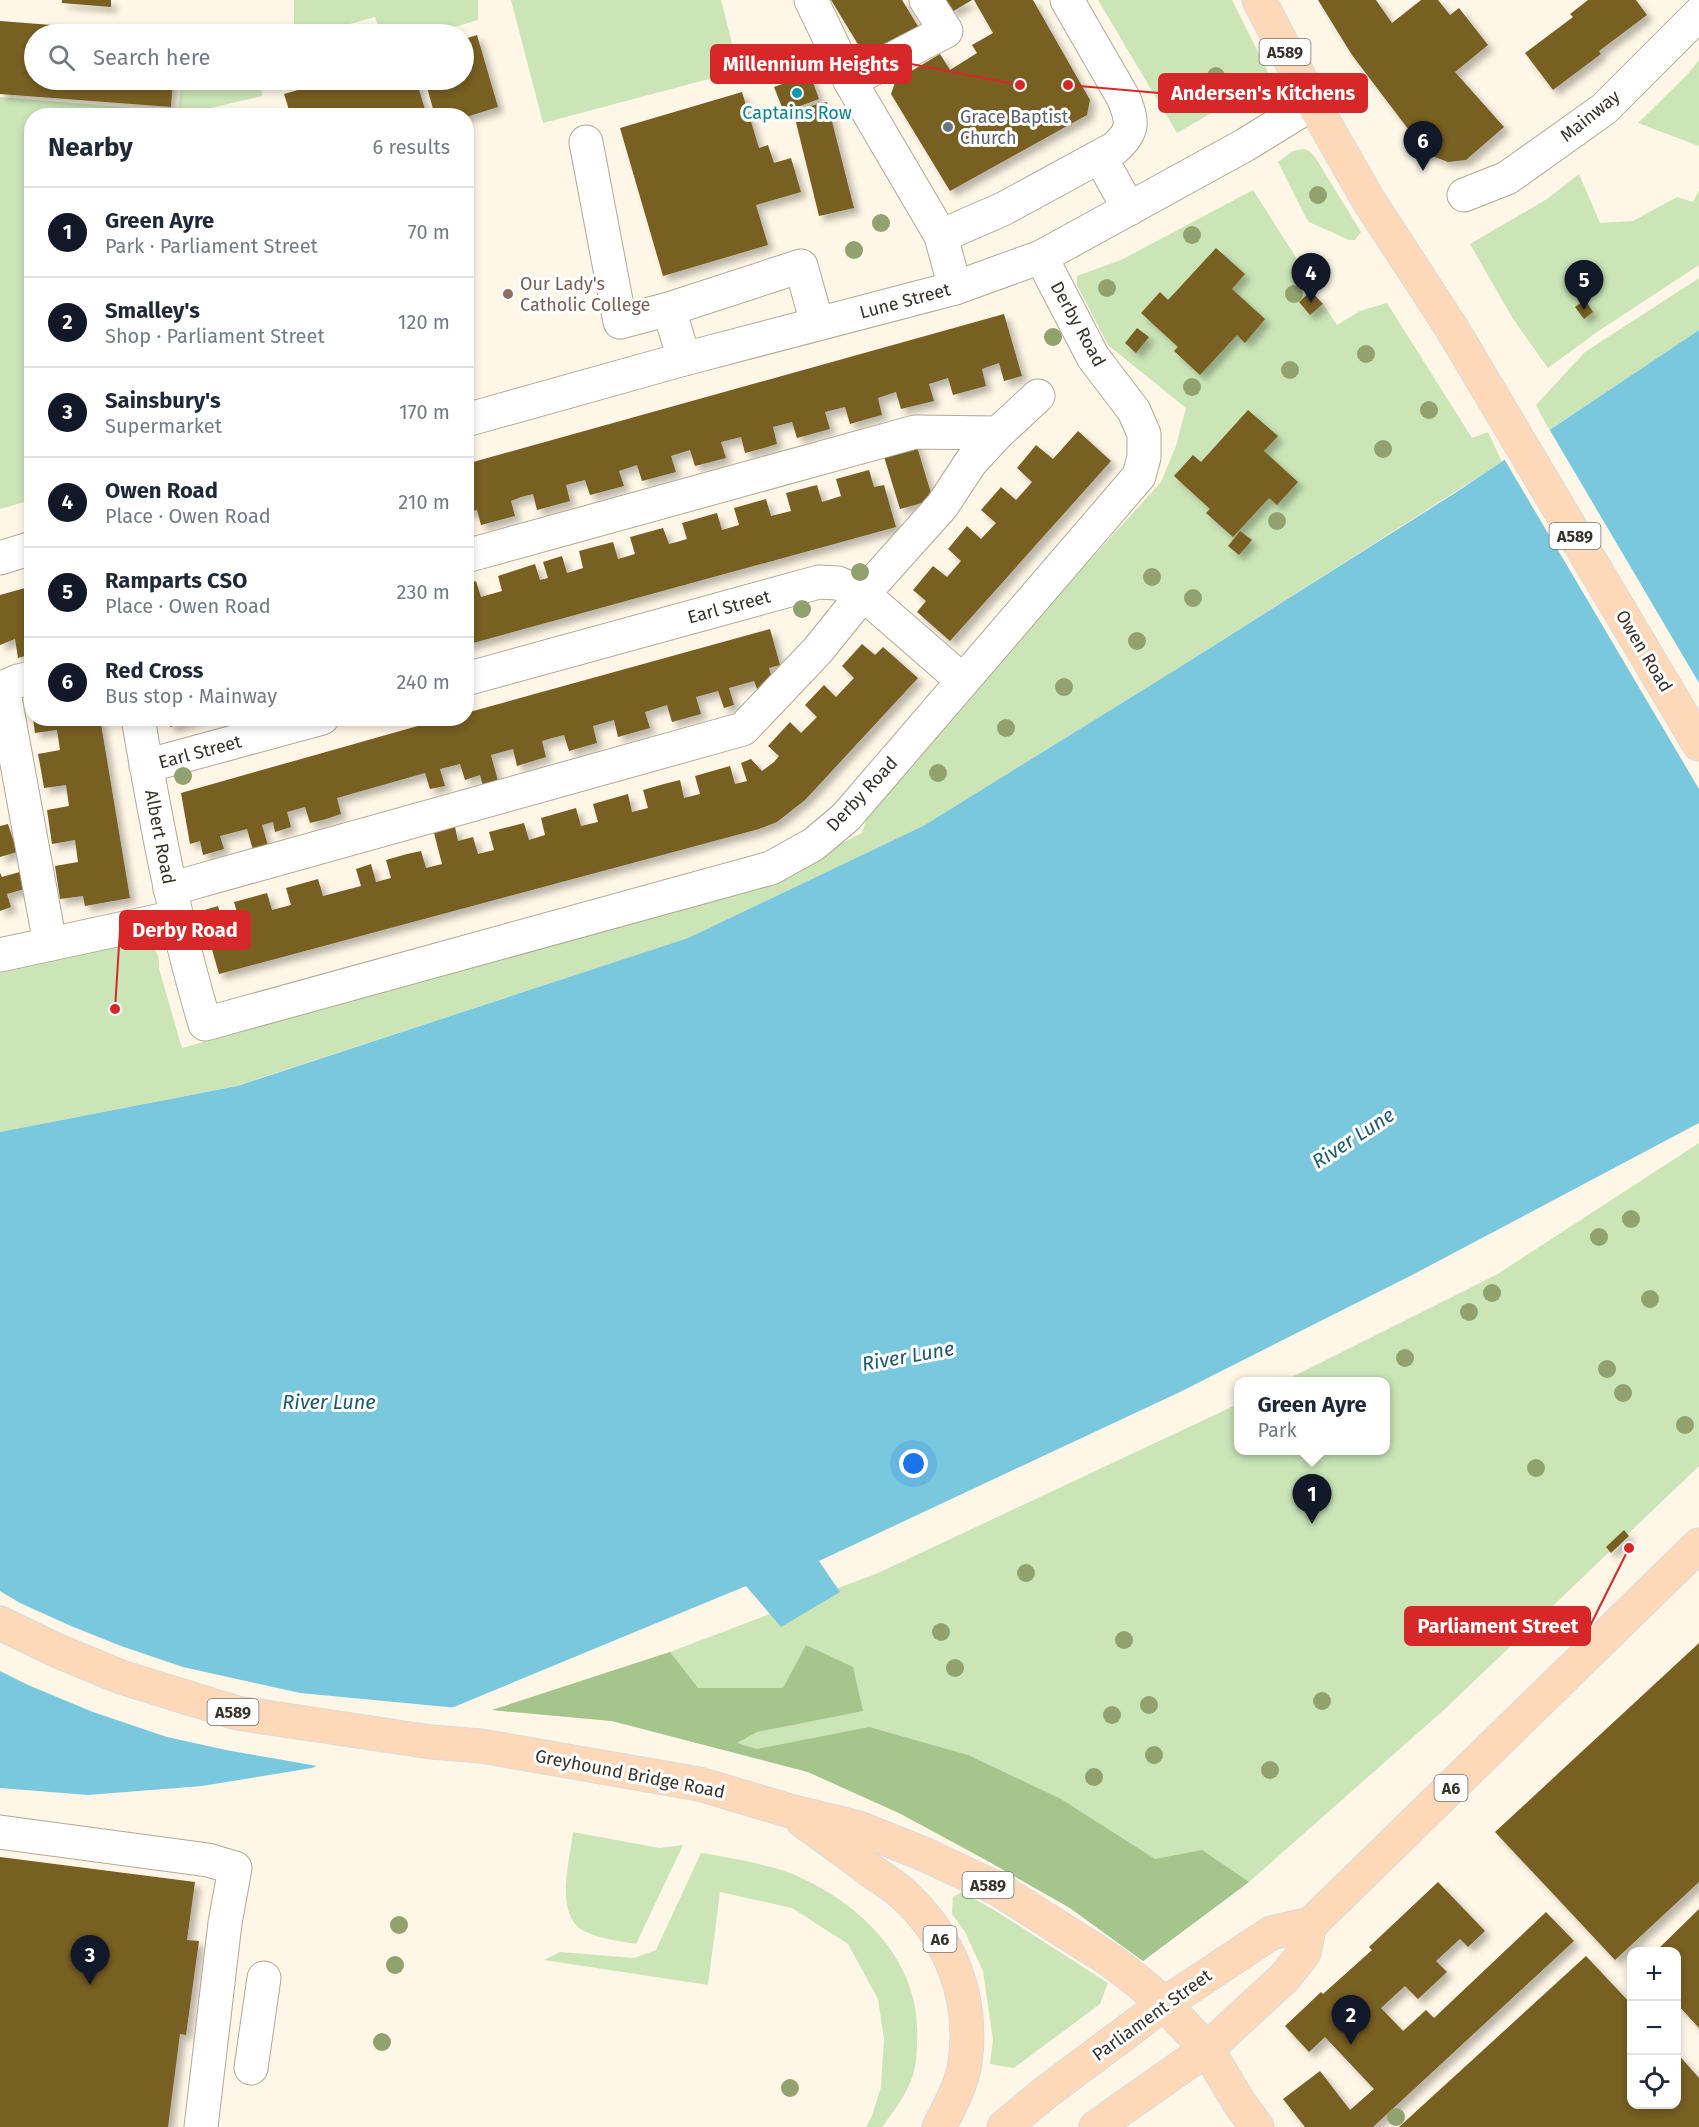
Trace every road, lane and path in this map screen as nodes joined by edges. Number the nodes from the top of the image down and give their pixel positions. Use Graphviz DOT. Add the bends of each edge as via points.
graph roads {
  1 [pos="811,0"];
  2 [pos="926,0"];
  3 [pos="1067,0"];
  4 [pos="1259,0"];
  5 [pos="1699,14"];
  6 [pos="850,81"];
  7 [pos="1313,103"];
  8 [pos="586,142"];
  9 [pos="1108,152"];
  10 [pos="1464,195"];
  11 [pos="1129,209"];
  12 [pos="941,236"];
  13 [pos="1041,257"];
  14 [pos="955,288"];
  15 [pos="669,309"];
  16 [pos="817,323"];
  17 [pos="684,359"];
  18 [pos="1038,396"];
  19 [pos="474,418"];
  20 [pos="998,433"];
  21 [pos="24,550"];
  22 [pos="474,554"];
  23 [pos="0,558"];
  24 [pos="863,594"];
  25 [pos="474,677"];
  26 [pos="962,680"];
  27 [pos="12,685"];
  28 [pos="139,726"];
  29 [pos="293,726"];
  30 [pos="1699,744"];
  31 [pos="146,766"];
  32 [pos="173,903"];
  33 [pos="50,944"];
  34 [pos="0,955"];
  35 [pos="205,1024"];
  36 [pos="1699,1545"];
  37 [pos="0,1623"];
  38 [pos="790,1811"];
  39 [pos="0,1832"];
  40 [pos="1310,1924"];
  41 [pos="264,1978"];
  42 [pos="1164,2004"];
  43 [pos="1208,2049"];
  44 [pos="251,2068"];
  45 [pos="201,2127"];
  46 [pos="939,2127"];
  47 [pos="1004,2127"];
  48 [pos="1096,2127"];
  49 [pos="1257,2127"];
  1 -- 6 [label="street"];
  2 -- 6 [label="street" via="946,31"];
  3 -- 9 [label="street" via="1130,114 1126,138"];
  4 -- 7 [label="main road, Owen Road / A589"];
  5 -- 10 [label="street, Mainway" via="1604,109 1508,178"];
  6 -- 12 [label="street"];
  7 -- 11 [label="street, Lune Street"];
  7 -- 30 [label="main road, Owen Road / A589"];
  8 -- 15 [label="street" via="620,322"];
  9 -- 11 [label="street"];
  9 -- 12 [label="street" via="1003,209"];
  11 -- 13 [label="street, Lune Street"];
  12 -- 14 [label="street"];
  13 -- 14 [label="street, Lune Street"];
  13 -- 26 [label="street, Derby Road" via="1093,357 1134,411 1144,434 1144,457 1139,477"];
  14 -- 16 [label="street, Lune Street"];
  15 -- 16 [label="street" via="801,266"];
  15 -- 17 [label="street"];
  16 -- 17 [label="street, Lune Street"];
  17 -- 19 [label="street, Lune Street"];
  18 -- 20 [label="street"];
  20 -- 22 [label="street" via="915,432"];
  20 -- 24 [label="street" via="971,462 942,506"];
  21 -- 23 [label="street"];
  24 -- 25 [label="street, Earl Street" via="838,582 819,582"];
  24 -- 26 [label="street, Earl Street"];
  24 -- 32 [label="street" via="818,650 743,729"];
  26 -- 35 [label="street, Derby Road" via="846,817 814,844 771,868"];
  27 -- 33 [label="street"];
  28 -- 31 [label="street, Albert Road"];
  29 -- 31 [label="street, Earl Street"];
  31 -- 32 [label="street, Albert Road"];
  32 -- 33 [label="street"];
  32 -- 35 [label="street, Albert Road"];
  33 -- 34 [label="street"];
  36 -- 40 [label="main road, A6"];
  37 -- 38 [label="main road, Greyhound Bridge Road / A589" via="121,1677 237,1713 481,1746 699,1784"];
  38 -- 42 [label="main road, Greyhound Bridge Road / A589" via="859,1828 998,1889 1110,1960"];
  38 -- 46 [label="main road, A6" via="902,1894 928,1921 948,1952 967,2024 965,2065"];
  39 -- 45 [label="street" via="208,1860 235,1868"];
  40 -- 42 [label="main road, Parliament Street" via="1271,1933"];
  40 -- 43 [label="main road" via="1304,1953 1291,1969"];
  41 -- 44 [label="street"];
  42 -- 43 [label="main road, Greyhound Bridge Road / A589"];
  42 -- 47 [label="main road, Parliament Street"];
  43 -- 48 [label="main road"];
  43 -- 49 [label="main road, A589"];
}
